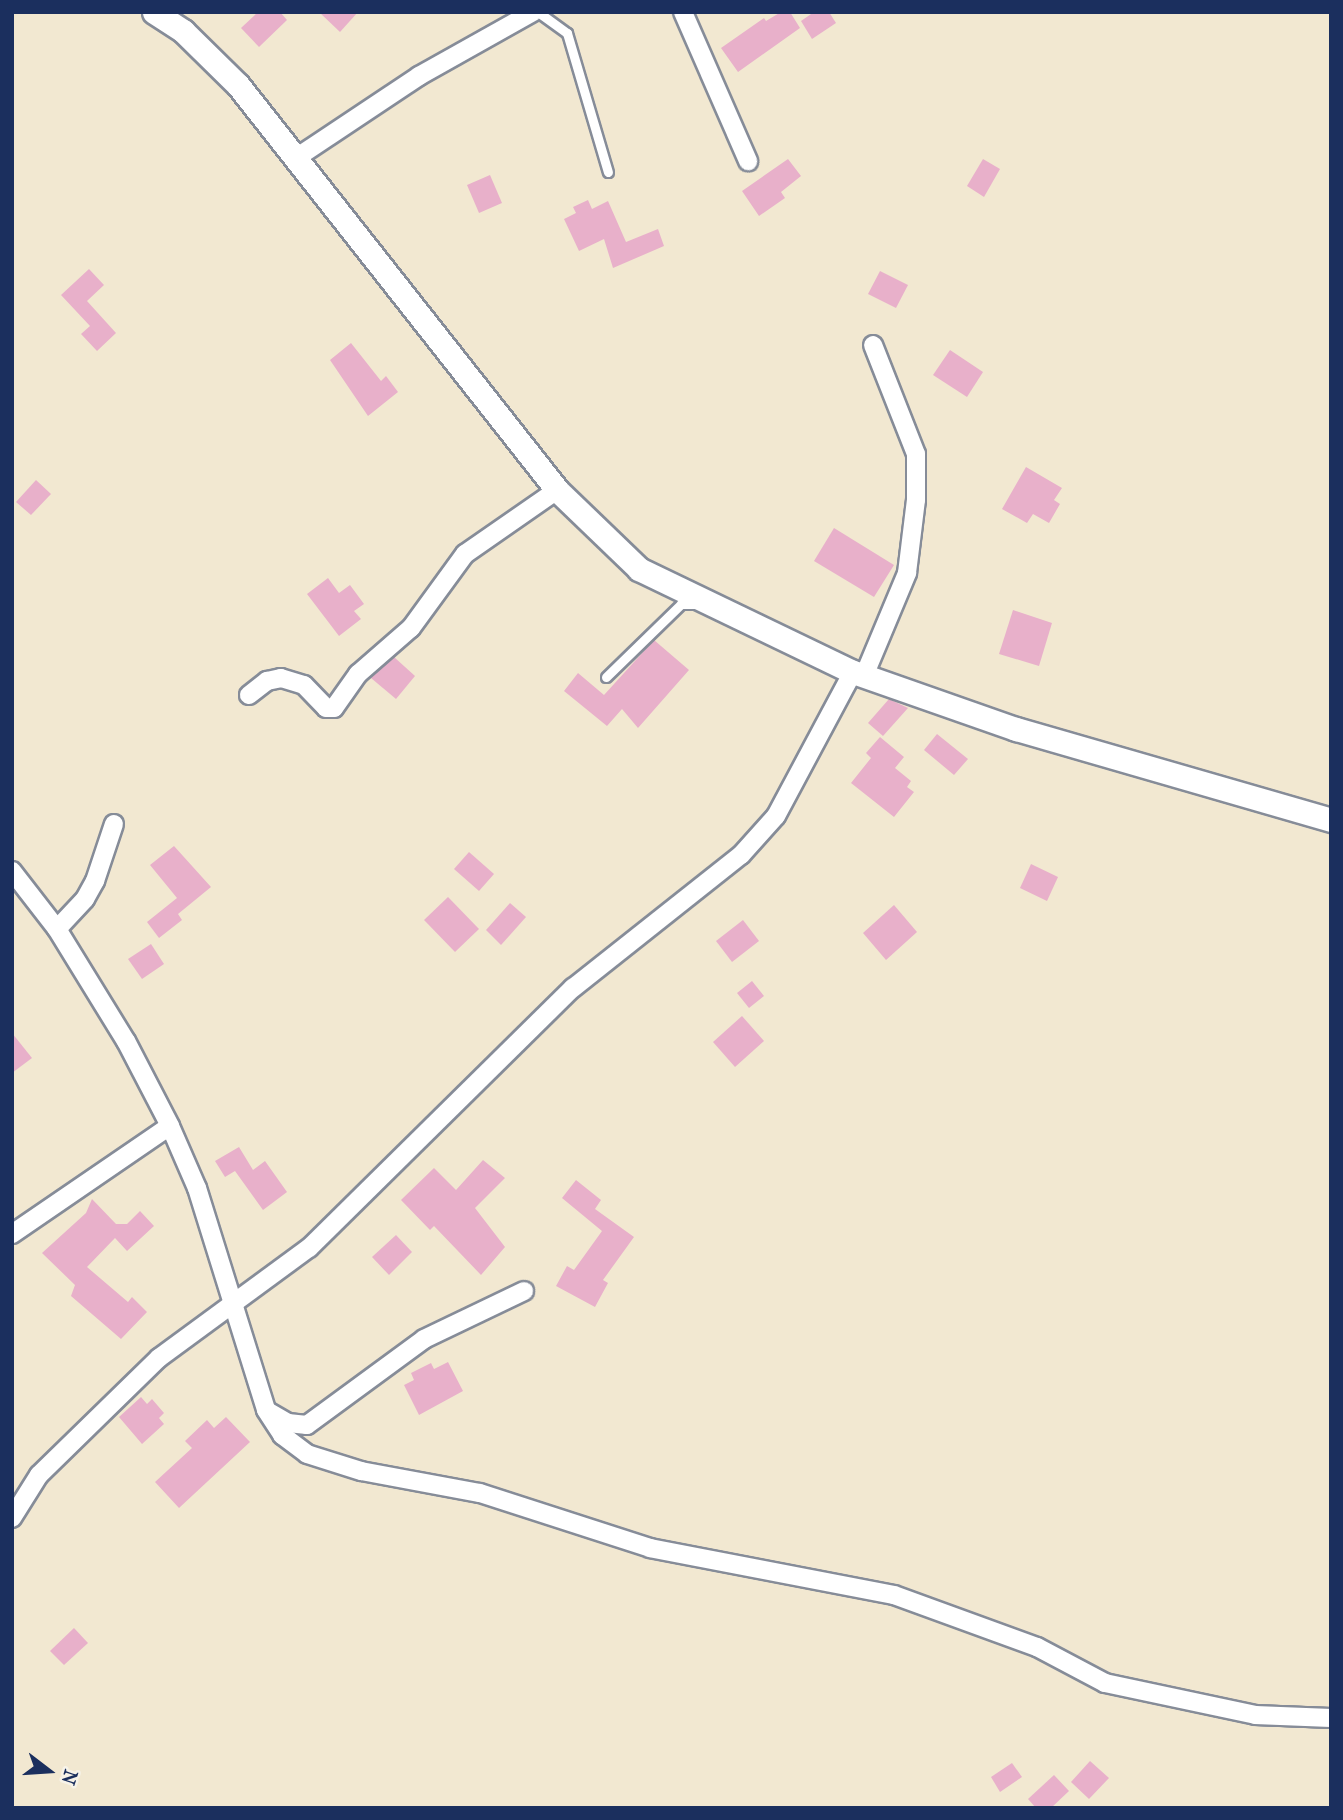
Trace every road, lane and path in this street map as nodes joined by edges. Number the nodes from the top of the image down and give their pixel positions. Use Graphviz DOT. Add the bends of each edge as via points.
graph roads {
  1 [pos="154,12"];
  2 [pos="536,12"];
  3 [pos="683,12"];
  4 [pos="296,158"];
  5 [pos="748,161"];
  6 [pos="608,172"];
  7 [pos="873,345"];
  8 [pos="557,490"];
  9 [pos="712,604"];
  10 [pos="859,674"];
  11 [pos="606,677"];
  12 [pos="249,695"];
  13 [pos="1331,820"];
  14 [pos="114,824"];
  15 [pos="12,871"];
  16 [pos="57,929"];
  17 [pos="170,1126"];
  18 [pos="12,1234"];
  19 [pos="524,1291"];
  20 [pos="233,1303"];
  21 [pos="265,1410"];
  22 [pos="12,1518"];
  23 [pos="1331,1718"];
  1 -- 4 [label="street" via="183,32 238,85"];
  2 -- 4 [label="street" via="419,76"];
  2 -- 6 [label="lane" via="567,33"];
  3 -- 5 [label="street"];
  4 -- 8 [label="street"];
  7 -- 10 [label="street" via="916,454 916,500 907,573"];
  8 -- 9 [label="street" via="639,569"];
  8 -- 12 [label="street" via="465,554 411,628 358,674 334,708 326,708 304,685 281,678 267,681"];
  9 -- 10 [label="street"];
  9 -- 11 [label="lane" via="681,604"];
  10 -- 13 [label="street" via="1016,729"];
  10 -- 20 [label="street" via="776,816 741,855 573,988 309,1248"];
  14 -- 16 [label="street" via="96,880"];
  15 -- 16 [label="street"];
  16 -- 17 [label="street" via="126,1041"];
  17 -- 18 [label="street"];
  17 -- 20 [label="street" via="197,1188"];
  19 -- 21 [label="street" via="424,1339 307,1425 288,1423"];
  20 -- 21 [label="street"];
  20 -- 22 [label="street" via="159,1358 108,1405 39,1475"];
  21 -- 23 [label="street" via="282,1436 307,1454 332,1463 480,1493 650,1548 894,1595 1037,1647 1105,1683 1255,1715"];
}
